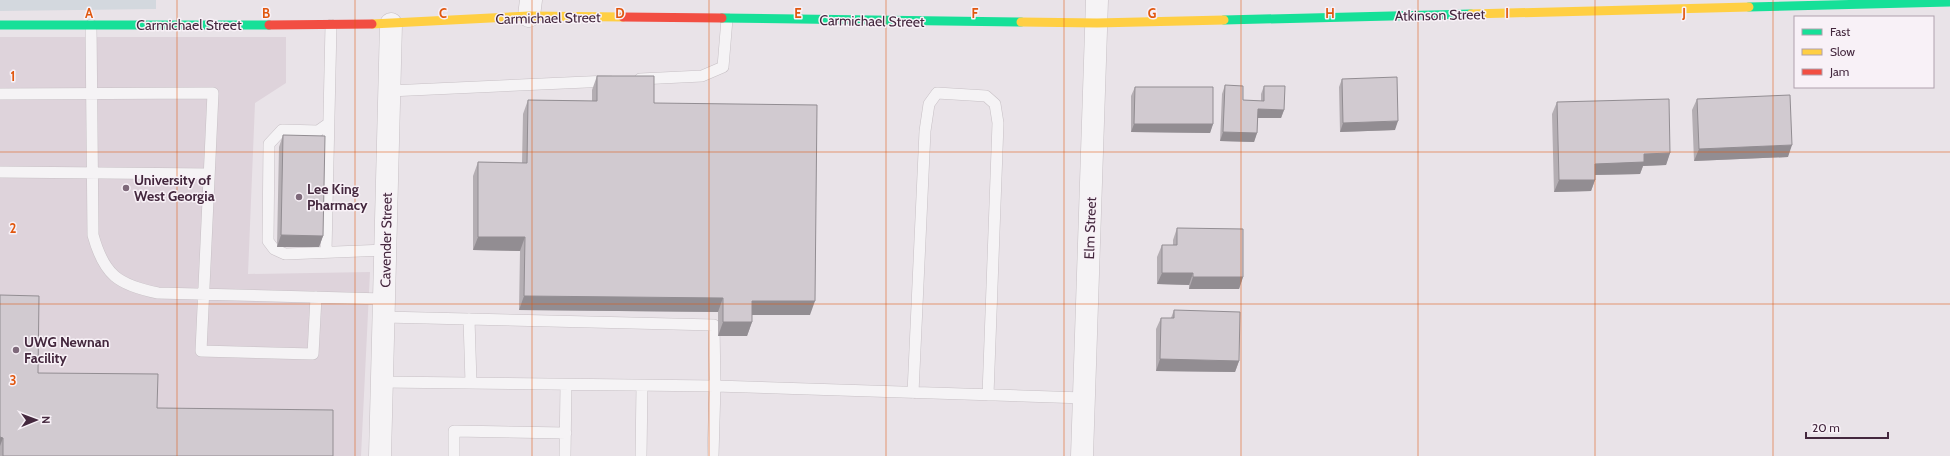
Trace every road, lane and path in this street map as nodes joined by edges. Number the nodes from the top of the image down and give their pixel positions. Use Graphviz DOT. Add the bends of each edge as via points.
graph roads {
  1 [pos="1098,0"];
  2 [pos="1950,2"];
  3 [pos="1580,6"];
  4 [pos="530,8"];
  5 [pos="726,19"];
  6 [pos="391,24"];
  7 [pos="1097,24"];
  8 [pos="0,25"];
  9 [pos="91,25"];
  10 [pos="331,25"];
  11 [pos="389,91"];
  12 [pos="91,93"];
  13 [pos="0,94"];
  14 [pos="328,124"];
  15 [pos="0,172"];
  16 [pos="92,174"];
  17 [pos="209,174"];
  18 [pos="386,250"];
  19 [pos="326,252"];
  20 [pos="204,294"];
  21 [pos="316,297"];
  22 [pos="384,308"];
  23 [pos="469,319"];
  24 [pos="382,382"];
  25 [pos="471,383"];
  26 [pos="566,385"];
  27 [pos="642,386"];
  28 [pos="715,386"];
  29 [pos="913,393"];
  30 [pos="988,395"];
  31 [pos="1084,398"];
  32 [pos="566,433"];
  33 [pos="380,456"];
  34 [pos="454,456"];
  35 [pos="565,456"];
  36 [pos="641,456"];
  37 [pos="713,456"];
  38 [pos="1082,456"];
  1 -- 7 [label="street, Elm Street"];
  2 -- 3 [label="street, Atkinson Street"];
  3 -- 7 [label="street, Atkinson Street"];
  4 -- 5 [label="street, Carmichael Street"];
  4 -- 6 [label="street, Carmichael Street"];
  5 -- 7 [label="street, Carmichael Street"];
  5 -- 11 [label="lane" via="723,67 702,76"];
  6 -- 10 [label="street, Carmichael Street"];
  6 -- 11 [label="street, Cavender Street"];
  7 -- 31 [label="street, Elm Street"];
  8 -- 9 [label="street, Carmichael Street"];
  9 -- 10 [label="street, Carmichael Street"];
  9 -- 12 [label="lane"];
  10 -- 14 [label="lane"];
  11 -- 18 [label="street, Cavender Street"];
  12 -- 13 [label="lane"];
  12 -- 16 [label="lane"];
  12 -- 17 [label="lane" via="213,93"];
  14 -- 19 [label="lane"];
  14 -- 19 [label="lane" via="318,131 282,130 268,144 268,241 274,249 285,254"];
  15 -- 16 [label="lane"];
  16 -- 17 [label="lane"];
  16 -- 20 [label="lane" via="93,235 107,269 135,288 158,293"];
  17 -- 20 [label="lane"];
  18 -- 19 [label="lane"];
  18 -- 22 [label="street, Cavender Street"];
  20 -- 21 [label="lane"];
  20 -- 21 [label="lane" via="200,351 305,354 313,354"];
  21 -- 22 [label="lane"];
  22 -- 23 [label="lane"];
  22 -- 24 [label="street, Cavender Street"];
  23 -- 25 [label="lane"];
  23 -- 28 [label="lane" via="714,325"];
  24 -- 25 [label="lane"];
  24 -- 33 [label="street, Cavender Street"];
  25 -- 26 [label="lane"];
  26 -- 27 [label="lane"];
  26 -- 32 [label="lane"];
  27 -- 28 [label="lane"];
  27 -- 36 [label="lane"];
  28 -- 29 [label="lane"];
  28 -- 37 [label="lane"];
  29 -- 30 [label="lane"];
  29 -- 30 [label="lane" via="925,132 929,104 937,93 986,96 995,104 998,123"];
  30 -- 31 [label="lane"];
  31 -- 38 [label="street, Elm Street"];
  32 -- 34 [label="lane" via="454,431"];
  32 -- 35 [label="lane"];
}
